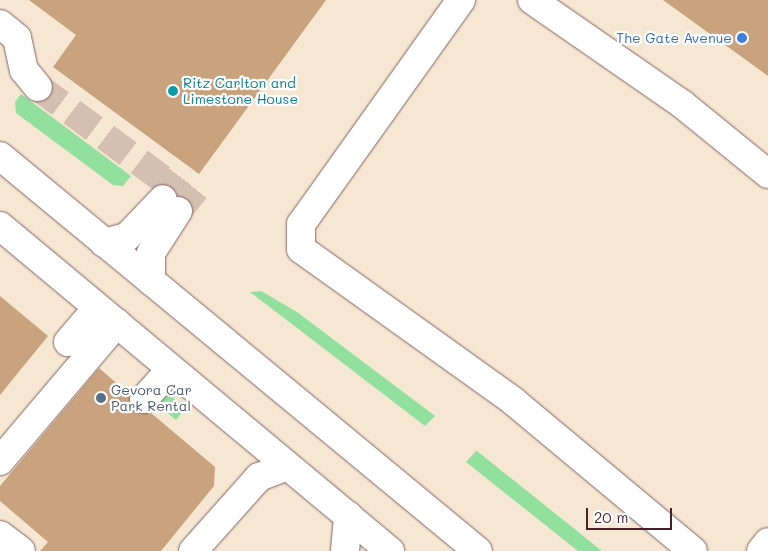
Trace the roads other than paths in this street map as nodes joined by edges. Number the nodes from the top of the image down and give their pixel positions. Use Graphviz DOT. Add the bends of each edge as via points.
graph roads {
  1 [pos="461,0"];
  2 [pos="532,0"];
  3 [pos="0,24"];
  4 [pos="38,87"];
  5 [pos="0,156"];
  6 [pos="768,174"];
  7 [pos="0,226"];
  8 [pos="104,242"];
  9 [pos="151,281"];
  10 [pos="107,316"];
  11 [pos="68,342"];
  12 [pos="170,370"];
  13 [pos="144,398"];
  14 [pos="0,461"];
  15 [pos="287,466"];
  16 [pos="348,515"];
  17 [pos="0,535"];
  18 [pos="768,542"];
  19 [pos="21,551"];
  20 [pos="193,551"];
  21 [pos="344,551"];
  22 [pos="390,551"];
  23 [pos="478,551"];
  24 [pos="693,551"];
  25 [pos="761,551"];
  1 -- 24 [label="street" via="301,224 301,249 513,401"];
  2 -- 6 [label="street" via="682,104"];
  3 -- 4 [label="street" via="17,38 24,70"];
  5 -- 8 [label="street"];
  7 -- 10 [label="street"];
  8 -- 9 [label="street"];
  8 -- 9 [label="street" via="128,237 170,205 155,241"];
  9 -- 23 [label="street"];
  10 -- 11 [label="street"];
  10 -- 12 [label="street"];
  10 -- 14 [label="street"];
  12 -- 13 [label="street"];
  12 -- 15 [label="street"];
  15 -- 16 [label="street"];
  15 -- 20 [label="street" via="259,477"];
  16 -- 21 [label="street"];
  16 -- 22 [label="street"];
  17 -- 19 [label="street"];
  18 -- 25 [label="street"];
}
